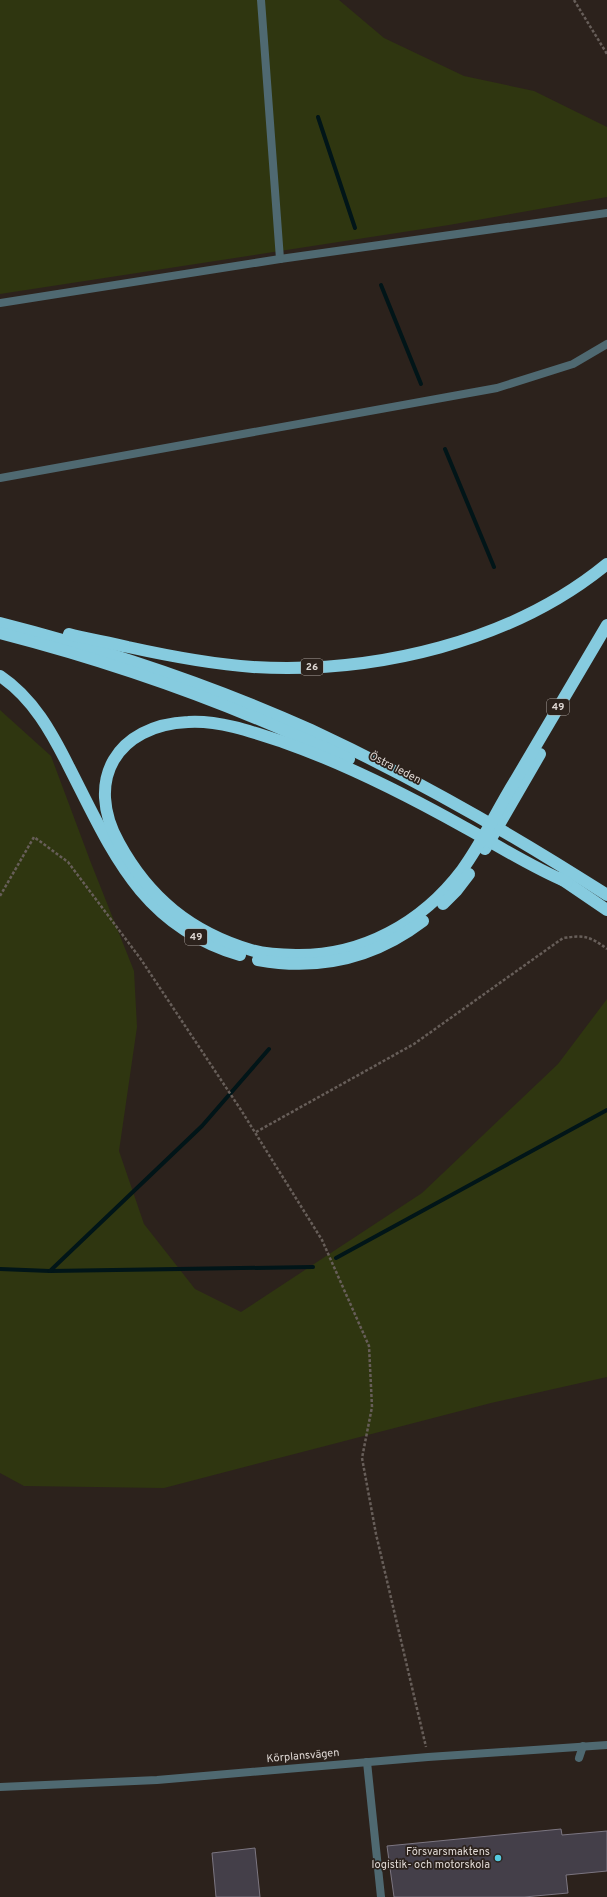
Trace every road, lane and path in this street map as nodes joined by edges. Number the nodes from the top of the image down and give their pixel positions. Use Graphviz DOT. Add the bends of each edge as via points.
graph roads {
  1 [pos="261,0"];
  2 [pos="574,0"];
  3 [pos="607,54"];
  4 [pos="607,213"];
  5 [pos="280,259"];
  6 [pos="0,303"];
  7 [pos="607,344"];
  8 [pos="0,478"];
  9 [pos="607,564"];
  10 [pos="0,615"];
  11 [pos="0,623"];
  12 [pos="607,625"];
  13 [pos="0,632"];
  14 [pos="607,640"];
  15 [pos="0,676"];
  16 [pos="435,802"];
  17 [pos="571,878"];
  18 [pos="607,895"];
  19 [pos="0,896"];
  20 [pos="607,910"];
  21 [pos="607,948"];
  22 [pos="256,1132"];
  23 [pos="607,1745"];
  24 [pos="582,1746"];
  25 [pos="428,1757"];
  26 [pos="579,1758"];
  27 [pos="367,1762"];
  28 [pos="0,1786"];
  29 [pos="381,1897"];
  1 -- 5 [label="street"];
  2 -- 3 [label="path"];
  4 -- 5 [label="street"];
  5 -- 6 [label="street"];
  7 -- 8 [label="street" via="574,364 497,388"];
  9 -- 10 [label="highway, 26" via="585,582 545,606 507,626 460,643 368,661 311,668 253,667 207,662 72,635"];
  11 -- 16 [label="highway" via="135,662 254,706 374,760"];
  12 -- 16 [label="highway, 49" via="463,869 448,888 412,919 392,932 354,948 312,956 257,952 230,944 185,920 150,889 119,843 107,812 104,787 109,769 116,757 137,735 171,723 204,722 264,736 314,753"];
  13 -- 16 [label="highway, Östra leden" via="73,652 226,705 344,757"];
  14 -- 15 [label="highway, 49" via="479,860 456,891 413,928 378,948 342,960 312,964 282,964 224,950 193,935 157,909 125,870 47,724 30,703"];
  16 -- 17 [label="highway" via="533,860"];
  17 -- 18 [label="highway"];
  17 -- 20 [label="highway"];
  19 -- 22 [label="path" via="34,837 68,862 140,958"];
  21 -- 22 [label="path" via="596,940 580,935 563,938 414,1044"];
  22 -- 25 [label="path" via="322,1240 369,1346 372,1407 362,1458 376,1534"];
  23 -- 24 [label="street, Körplansvägen"];
  24 -- 25 [label="street, Körplansvägen"];
  24 -- 26 [label="street"];
  25 -- 27 [label="street, Körplansvägen"];
  27 -- 28 [label="street, Körplansvägen" via="157,1780"];
  27 -- 29 [label="street"];
}
